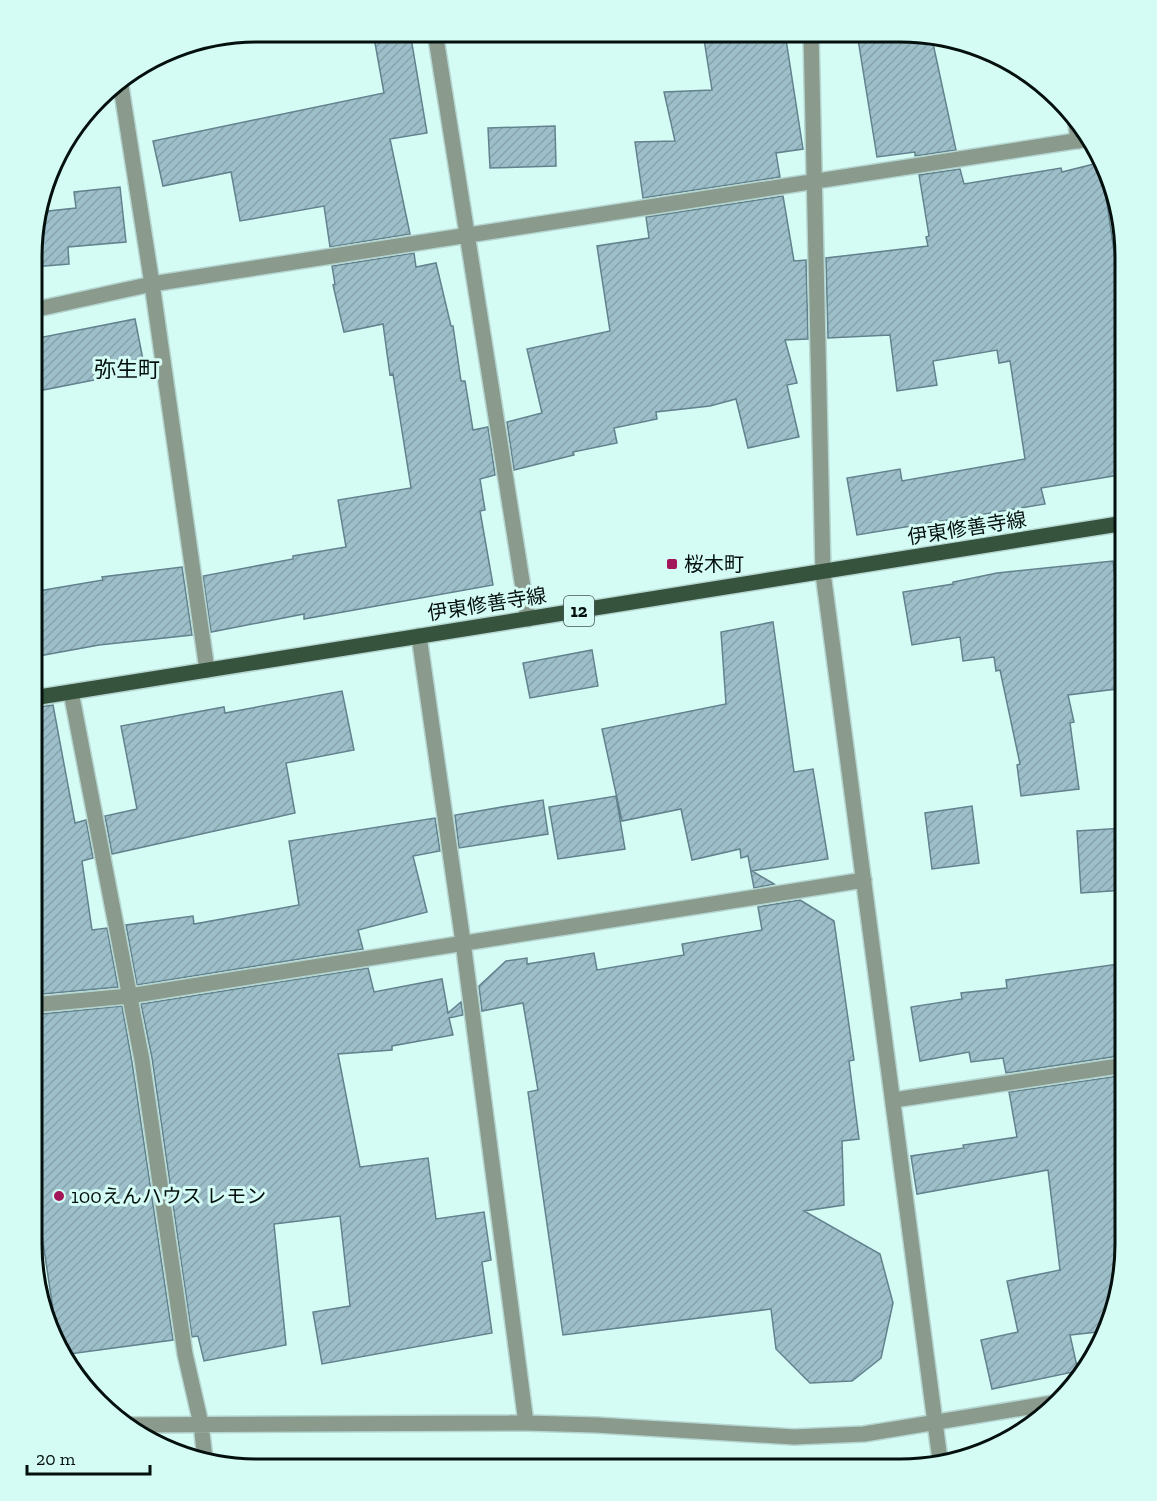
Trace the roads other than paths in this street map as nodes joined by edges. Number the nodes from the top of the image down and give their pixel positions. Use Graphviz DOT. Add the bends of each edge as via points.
graph roads {
  1 [pos="437,42"];
  2 [pos="811,42"];
  3 [pos="121,90"];
  4 [pos="1081,140"];
  5 [pos="815,182"];
  6 [pos="466,236"];
  7 [pos="152,284"];
  8 [pos="42,307"];
  9 [pos="1115,524"];
  10 [pos="823,573"];
  11 [pos="528,619"];
  12 [pos="419,636"];
  13 [pos="207,670"];
  14 [pos="71,692"];
  15 [pos="42,697"];
  16 [pos="864,880"];
  17 [pos="463,942"];
  18 [pos="129,996"];
  19 [pos="42,1004"];
  20 [pos="1115,1067"];
  21 [pos="894,1100"];
  22 [pos="1044,1404"];
  23 [pos="935,1423"];
  24 [pos="201,1424"];
  25 [pos="526,1424"];
  26 [pos="140,1425"];
  27 [pos="204,1453"];
  28 [pos="939,1455"];
  1 -- 6 [label="street"];
  2 -- 5 [label="street"];
  3 -- 7 [label="street"];
  4 -- 5 [label="street"];
  5 -- 6 [label="street"];
  5 -- 10 [label="street"];
  6 -- 7 [label="street"];
  6 -- 11 [label="street"];
  7 -- 8 [label="street"];
  7 -- 13 [label="street"];
  9 -- 10 [label="main road, 伊東修善寺線 / 12"];
  10 -- 11 [label="main road, 伊東修善寺線 / 12"];
  10 -- 16 [label="street"];
  11 -- 12 [label="main road, 伊東修善寺線 / 12"];
  12 -- 13 [label="main road, 伊東修善寺線 / 12"];
  12 -- 17 [label="street"];
  13 -- 14 [label="main road, 伊東修善寺線 / 12"];
  14 -- 15 [label="main road, 伊東修善寺線 / 12"];
  14 -- 18 [label="street"];
  16 -- 17 [label="street"];
  16 -- 21 [label="street"];
  17 -- 18 [label="street"];
  17 -- 25 [label="street"];
  18 -- 19 [label="street"];
  18 -- 24 [label="street" via="185,1354"];
  20 -- 21 [label="street"];
  21 -- 23 [label="street"];
  22 -- 23 [label="street"];
  23 -- 25 [label="street" via="864,1434 794,1437"];
  23 -- 28 [label="street"];
  24 -- 25 [label="street"];
  24 -- 26 [label="street"];
  24 -- 27 [label="street"];
}
